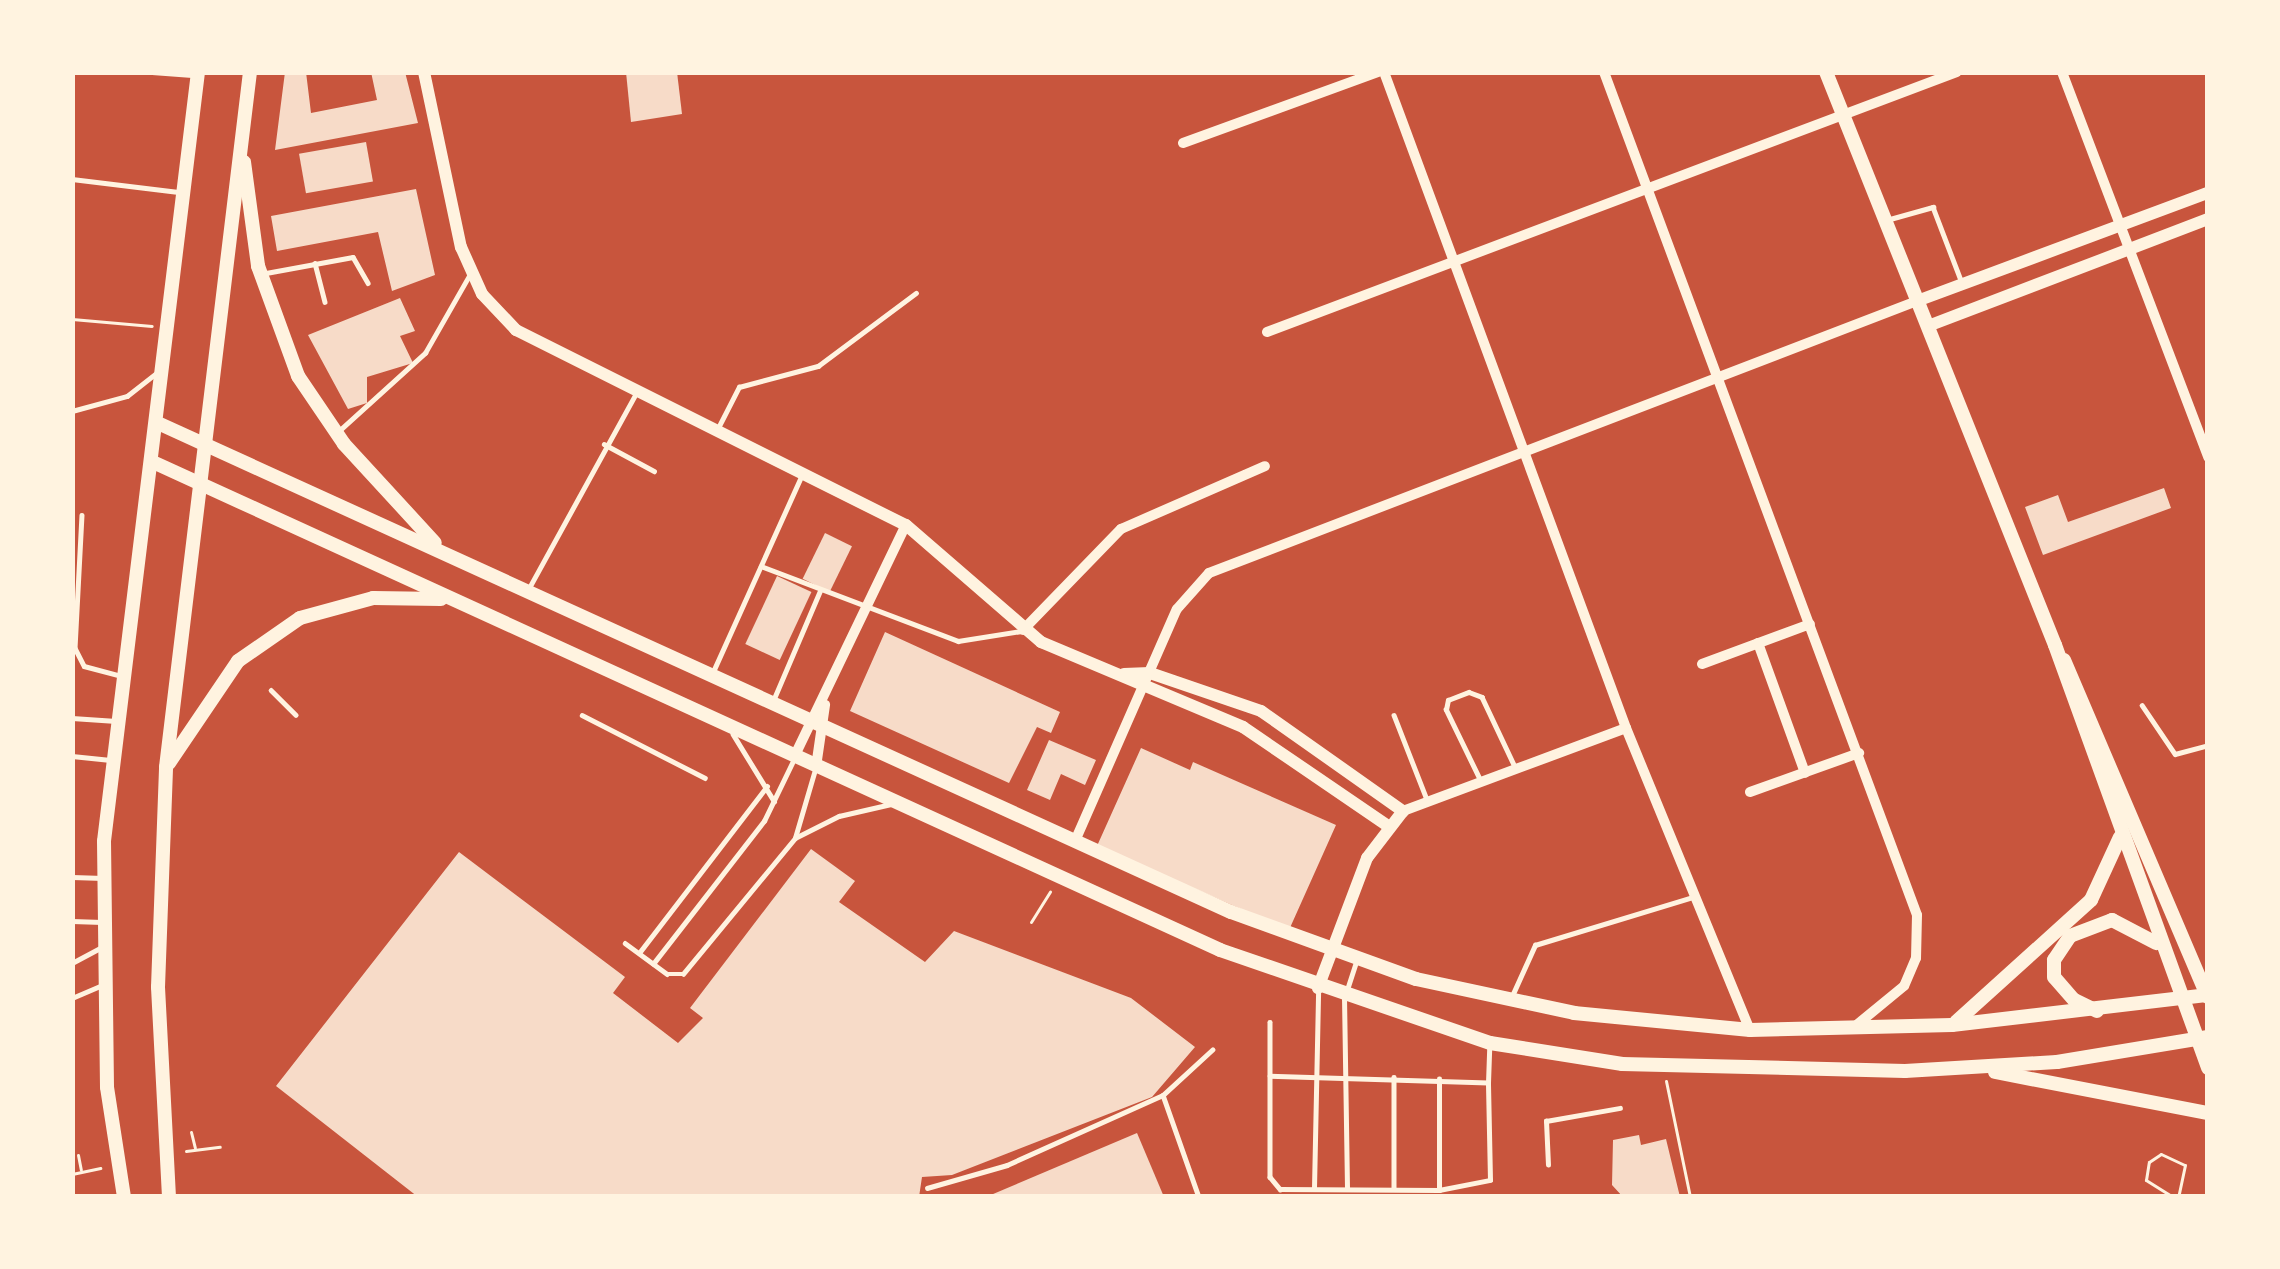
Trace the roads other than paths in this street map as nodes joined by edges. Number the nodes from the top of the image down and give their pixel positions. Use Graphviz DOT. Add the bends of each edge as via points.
graph roads {
  1 [pos="152,72"];
  2 [pos="250,72"];
  3 [pos="424,72"];
  4 [pos="1381,72"];
  5 [pos="1604,72"];
  6 [pos="1826,72"];
  7 [pos="1957,72"];
  8 [pos="2062,72"];
  9 [pos="198,74"];
  10 [pos="1842,116"];
  11 [pos="242,134"];
  12 [pos="1183,143"];
  13 [pos="72,179"];
  14 [pos="1648,191"];
  15 [pos="186,193"];
  16 [pos="2208,194"];
  17 [pos="2208,219"];
  18 [pos="1884,221"];
  19 [pos="2122,224"];
  20 [pos="2131,247"];
  21 [pos="315,263"];
  22 [pos="1460,263"];
  23 [pos="472,272"];
  24 [pos="260,274"];
  25 [pos="368,283"];
  26 [pos="1962,284"];
  27 [pos="916,293"];
  28 [pos="1916,301"];
  29 [pos="325,302"];
  30 [pos="1928,326"];
  31 [pos="1267,332"];
  32 [pos="168,363"];
  33 [pos="1717,379"];
  34 [pos="638,391"];
  35 [pos="72,411"];
  36 [pos="160,424"];
  37 [pos="718,428"];
  38 [pos="335,433"];
  39 [pos="203,439"];
  40 [pos="604,444"];
  41 [pos="1530,455"];
  42 [pos="2208,457"];
  43 [pos="155,463"];
  44 [pos="1265,466"];
  45 [pos="805,470"];
  46 [pos="654,471"];
  47 [pos="197,481"];
  48 [pos="82,515"];
  49 [pos="906,525"];
  50 [pos="443,551"];
  51 [pos="760,566"];
  52 [pos="820,591"];
  53 [pos="526,593"];
  54 [pos="452,600"];
  55 [pos="869,608"];
  56 [pos="1810,624"];
  57 [pos="1023,630"];
  58 [pos="1758,643"];
  59 [pos="2055,645"];
  60 [pos="1702,664"];
  61 [pos="1150,673"];
  62 [pos="712,674"];
  63 [pos="1124,674"];
  64 [pos="123,677"];
  65 [pos="272,689"];
  66 [pos="1143,689"];
  67 [pos="773,702"];
  68 [pos="2142,705"];
  69 [pos="296,715"];
  70 [pos="582,715"];
  71 [pos="1394,715"];
  72 [pos="72,718"];
  73 [pos="723,720"];
  74 [pos="116,721"];
  75 [pos="819,721"];
  76 [pos="1626,728"];
  77 [pos="2208,745"];
  78 [pos="797,751"];
  79 [pos="1859,754"];
  80 [pos="72,756"];
  81 [pos="112,760"];
  82 [pos="817,760"];
  83 [pos="166,767"];
  84 [pos="1516,769"];
  85 [pos="1805,772"];
  86 [pos="705,778"];
  87 [pos="1481,782"];
  88 [pos="767,786"];
  89 [pos="1750,792"];
  90 [pos="775,802"];
  91 [pos="902,802"];
  92 [pos="1427,802"];
  93 [pos="1403,811"];
  94 [pos="1388,826"];
  95 [pos="2120,837"];
  96 [pos="796,838"];
  97 [pos="1076,841"];
  98 [pos="705,867"];
  99 [pos="72,878"];
  100 [pos="103,878"];
  101 [pos="720,878"];
  102 [pos="1695,896"];
  103 [pos="72,921"];
  104 [pos="103,922"];
  105 [pos="626,943"];
  106 [pos="2160,946"];
  107 [pos="102,947"];
  108 [pos="1332,953"];
  109 [pos="639,954"];
  110 [pos="1356,960"];
  111 [pos="72,963"];
  112 [pos="652,965"];
  113 [pos="102,985"];
  114 [pos="1318,989"];
  115 [pos="2208,996"];
  116 [pos="72,998"];
  117 [pos="1344,999"];
  118 [pos="1511,1002"];
  119 [pos="2098,1011"];
  120 [pos="1270,1022"];
  121 [pos="1952,1025"];
  122 [pos="1854,1028"];
  123 [pos="1750,1030"];
  124 [pos="2208,1037"];
  125 [pos="1490,1043"];
  126 [pos="1212,1051"];
  127 [pos="1978,1068"];
  128 [pos="2208,1068"];
  129 [pos="1270,1076"];
  130 [pos="1316,1076"];
  131 [pos="1343,1076"];
  132 [pos="1394,1077"];
  133 [pos="1439,1079"];
  134 [pos="1488,1083"];
  135 [pos="1163,1095"];
  136 [pos="1620,1108"];
  137 [pos="2208,1113"];
  138 [pos="166,1161"];
  139 [pos="1548,1165"];
  140 [pos="118,1169"];
  141 [pos="927,1188"];
  142 [pos="1314,1188"];
  143 [pos="1347,1188"];
  144 [pos="1394,1190"];
  145 [pos="1439,1190"];
  146 [pos="113,1197"];
  147 [pos="124,1197"];
  148 [pos="169,1197"];
  149 [pos="178,1197"];
  150 [pos="1199,1197"];
  1 -- 9 [label="lane"];
  2 -- 11 [label="main road"];
  3 -- 23 [label="street"];
  4 -- 12 [label="street"];
  4 -- 22 [label="street"];
  5 -- 14 [label="street"];
  6 -- 10 [label="main road"];
  7 -- 10 [label="street"];
  8 -- 19 [label="street"];
  9 -- 15 [label="main road"];
  10 -- 14 [label="street"];
  10 -- 18 [label="main road"];
  11 -- 24 [label="main road"];
  11 -- 39 [label="main road"];
  13 -- 15 [label="lane"];
  14 -- 22 [label="street"];
  14 -- 33 [label="street"];
  15 -- 32 [label="main road"];
  16 -- 19 [label="street"];
  17 -- 20 [label="street"];
  18 -- 26 [label="lane" via="1933,207"];
  18 -- 28 [label="main road"];
  19 -- 20 [label="street"];
  19 -- 26 [label="street"];
  20 -- 30 [label="street"];
  20 -- 42 [label="street"];
  21 -- 24 [label="lane"];
  21 -- 25 [label="lane" via="357,258"];
  21 -- 29 [label="lane"];
  22 -- 31 [label="street"];
  22 -- 41 [label="street"];
  23 -- 34 [label="street" via="516,329"];
  23 -- 38 [label="lane" via="425,353"];
  24 -- 38 [label="main road" via="298,376"];
  26 -- 28 [label="street"];
  27 -- 37 [label="lane" via="818,366 739,387"];
  28 -- 30 [label="main road"];
  28 -- 33 [label="street"];
  30 -- 59 [label="main road"];
  32 -- 35 [label="lane" via="127,397"];
  32 -- 36 [label="main road"];
  33 -- 41 [label="street"];
  33 -- 56 [label="street"];
  34 -- 37 [label="street"];
  34 -- 40 [label="lane"];
  36 -- 39 [label="main road"];
  36 -- 43 [label="main road"];
  37 -- 45 [label="street"];
  38 -- 50 [label="main road"];
  39 -- 47 [label="main road"];
  39 -- 50 [label="main road"];
  40 -- 46 [label="lane"];
  40 -- 53 [label="lane"];
  41 -- 61 [label="street" via="1208,573 1186,593"];
  41 -- 76 [label="street"];
  43 -- 47 [label="main road"];
  43 -- 64 [label="main road"];
  44 -- 57 [label="street" via="1121,529"];
  45 -- 49 [label="street"];
  45 -- 51 [label="lane"];
  47 -- 54 [label="main road"];
  47 -- 83 [label="main road"];
  48 -- 64 [label="lane" via="75,648 84,666"];
  49 -- 55 [label="street"];
  49 -- 57 [label="street" via="955,560"];
  50 -- 53 [label="main road"];
  51 -- 52 [label="lane"];
  51 -- 62 [label="lane"];
  52 -- 55 [label="lane"];
  52 -- 67 [label="lane"];
  53 -- 62 [label="main road"];
  54 -- 73 [label="main road"];
  54 -- 83 [label="main road" via="373,598 300,618 238,661"];
  55 -- 57 [label="lane" via="969,643"];
  55 -- 75 [label="street"];
  56 -- 58 [label="street"];
  56 -- 79 [label="street"];
  57 -- 63 [label="street"];
  58 -- 60 [label="street"];
  58 -- 85 [label="street"];
  59 -- 95 [label="main road"];
  59 -- 115 [label="main road"];
  61 -- 63 [label="street"];
  61 -- 66 [label="street"];
  61 -- 93 [label="street" via="1261,711"];
  62 -- 67 [label="main road"];
  63 -- 66 [label="street"];
  64 -- 74 [label="main road"];
  65 -- 69 [label="lane"];
  66 -- 94 [label="street" via="1253,733"];
  66 -- 97 [label="street"];
  67 -- 75 [label="main road"];
  68 -- 77 [label="lane" via="2175,754"];
  70 -- 86 [label="lane"];
  71 -- 92 [label="lane"];
  72 -- 74 [label="lane"];
  73 -- 78 [label="main road"];
  73 -- 88 [label="lane"];
  74 -- 81 [label="main road"];
  75 -- 78 [label="street"];
  75 -- 82 [label="street"];
  75 -- 97 [label="main road"];
  76 -- 84 [label="street"];
  76 -- 102 [label="street"];
  78 -- 82 [label="main road"];
  78 -- 90 [label="lane"];
  79 -- 85 [label="street"];
  79 -- 122 [label="street" via="1919,929 1904,986"];
  80 -- 81 [label="lane"];
  81 -- 100 [label="main road"];
  82 -- 91 [label="main road"];
  82 -- 96 [label="lane"];
  83 -- 138 [label="main road" via="158,987"];
  84 -- 87 [label="street"];
  84 -- 87 [label="lane" via="1482,697 1469,692 1448,700 1446,710"];
  85 -- 89 [label="street"];
  87 -- 92 [label="street"];
  88 -- 90 [label="lane"];
  88 -- 98 [label="lane"];
  90 -- 101 [label="lane"];
  91 -- 96 [label="lane" via="851,812"];
  91 -- 114 [label="main road"];
  92 -- 93 [label="street"];
  93 -- 94 [label="street"];
  94 -- 108 [label="street" via="1367,858"];
  95 -- 106 [label="main road"];
  95 -- 121 [label="main road" via="2091,900"];
  96 -- 112 [label="lane" via="682,974"];
  97 -- 108 [label="main road"];
  98 -- 101 [label="lane"];
  98 -- 109 [label="lane"];
  99 -- 100 [label="lane"];
  100 -- 104 [label="main road"];
  101 -- 112 [label="lane"];
  102 -- 118 [label="lane" via="1535,945"];
  102 -- 123 [label="street"];
  103 -- 104 [label="lane"];
  104 -- 107 [label="main road"];
  105 -- 109 [label="lane"];
  106 -- 119 [label="main road" via="2112,920 2070,936 2054,960 2054,977"];
  106 -- 128 [label="main road"];
  107 -- 111 [label="lane"];
  107 -- 113 [label="main road"];
  108 -- 110 [label="main road"];
  108 -- 114 [label="street"];
  109 -- 112 [label="lane"];
  110 -- 117 [label="lane"];
  110 -- 118 [label="main road"];
  113 -- 116 [label="lane"];
  113 -- 140 [label="main road"];
  114 -- 117 [label="main road"];
  114 -- 130 [label="lane"];
  115 -- 119 [label="main road"];
  117 -- 125 [label="main road"];
  117 -- 131 [label="lane"];
  118 -- 123 [label="main road"];
  119 -- 121 [label="main road"];
  120 -- 129 [label="lane"];
  121 -- 122 [label="main road"];
  122 -- 123 [label="main road"];
  124 -- 127 [label="main road"];
  125 -- 127 [label="main road" via="1663,1066"];
  125 -- 134 [label="lane"];
  126 -- 135 [label="lane"];
  127 -- 137 [label="main road"];
  129 -- 130 [label="lane"];
  129 -- 142 [label="lane" via="1270,1177 1280,1189"];
  130 -- 131 [label="lane"];
  130 -- 142 [label="lane"];
  131 -- 132 [label="lane"];
  131 -- 143 [label="lane"];
  132 -- 133 [label="lane"];
  132 -- 144 [label="lane"];
  133 -- 134 [label="lane"];
  133 -- 145 [label="lane"];
  134 -- 145 [label="lane" via="1490,1180"];
  135 -- 141 [label="lane" via="1007,1165"];
  135 -- 150 [label="lane"];
  136 -- 139 [label="lane" via="1546,1121"];
  138 -- 148 [label="main road"];
  138 -- 149 [label="lane"];
  140 -- 146 [label="lane"];
  140 -- 147 [label="main road"];
  142 -- 143 [label="lane"];
  143 -- 144 [label="lane"];
  144 -- 145 [label="lane"];
}
